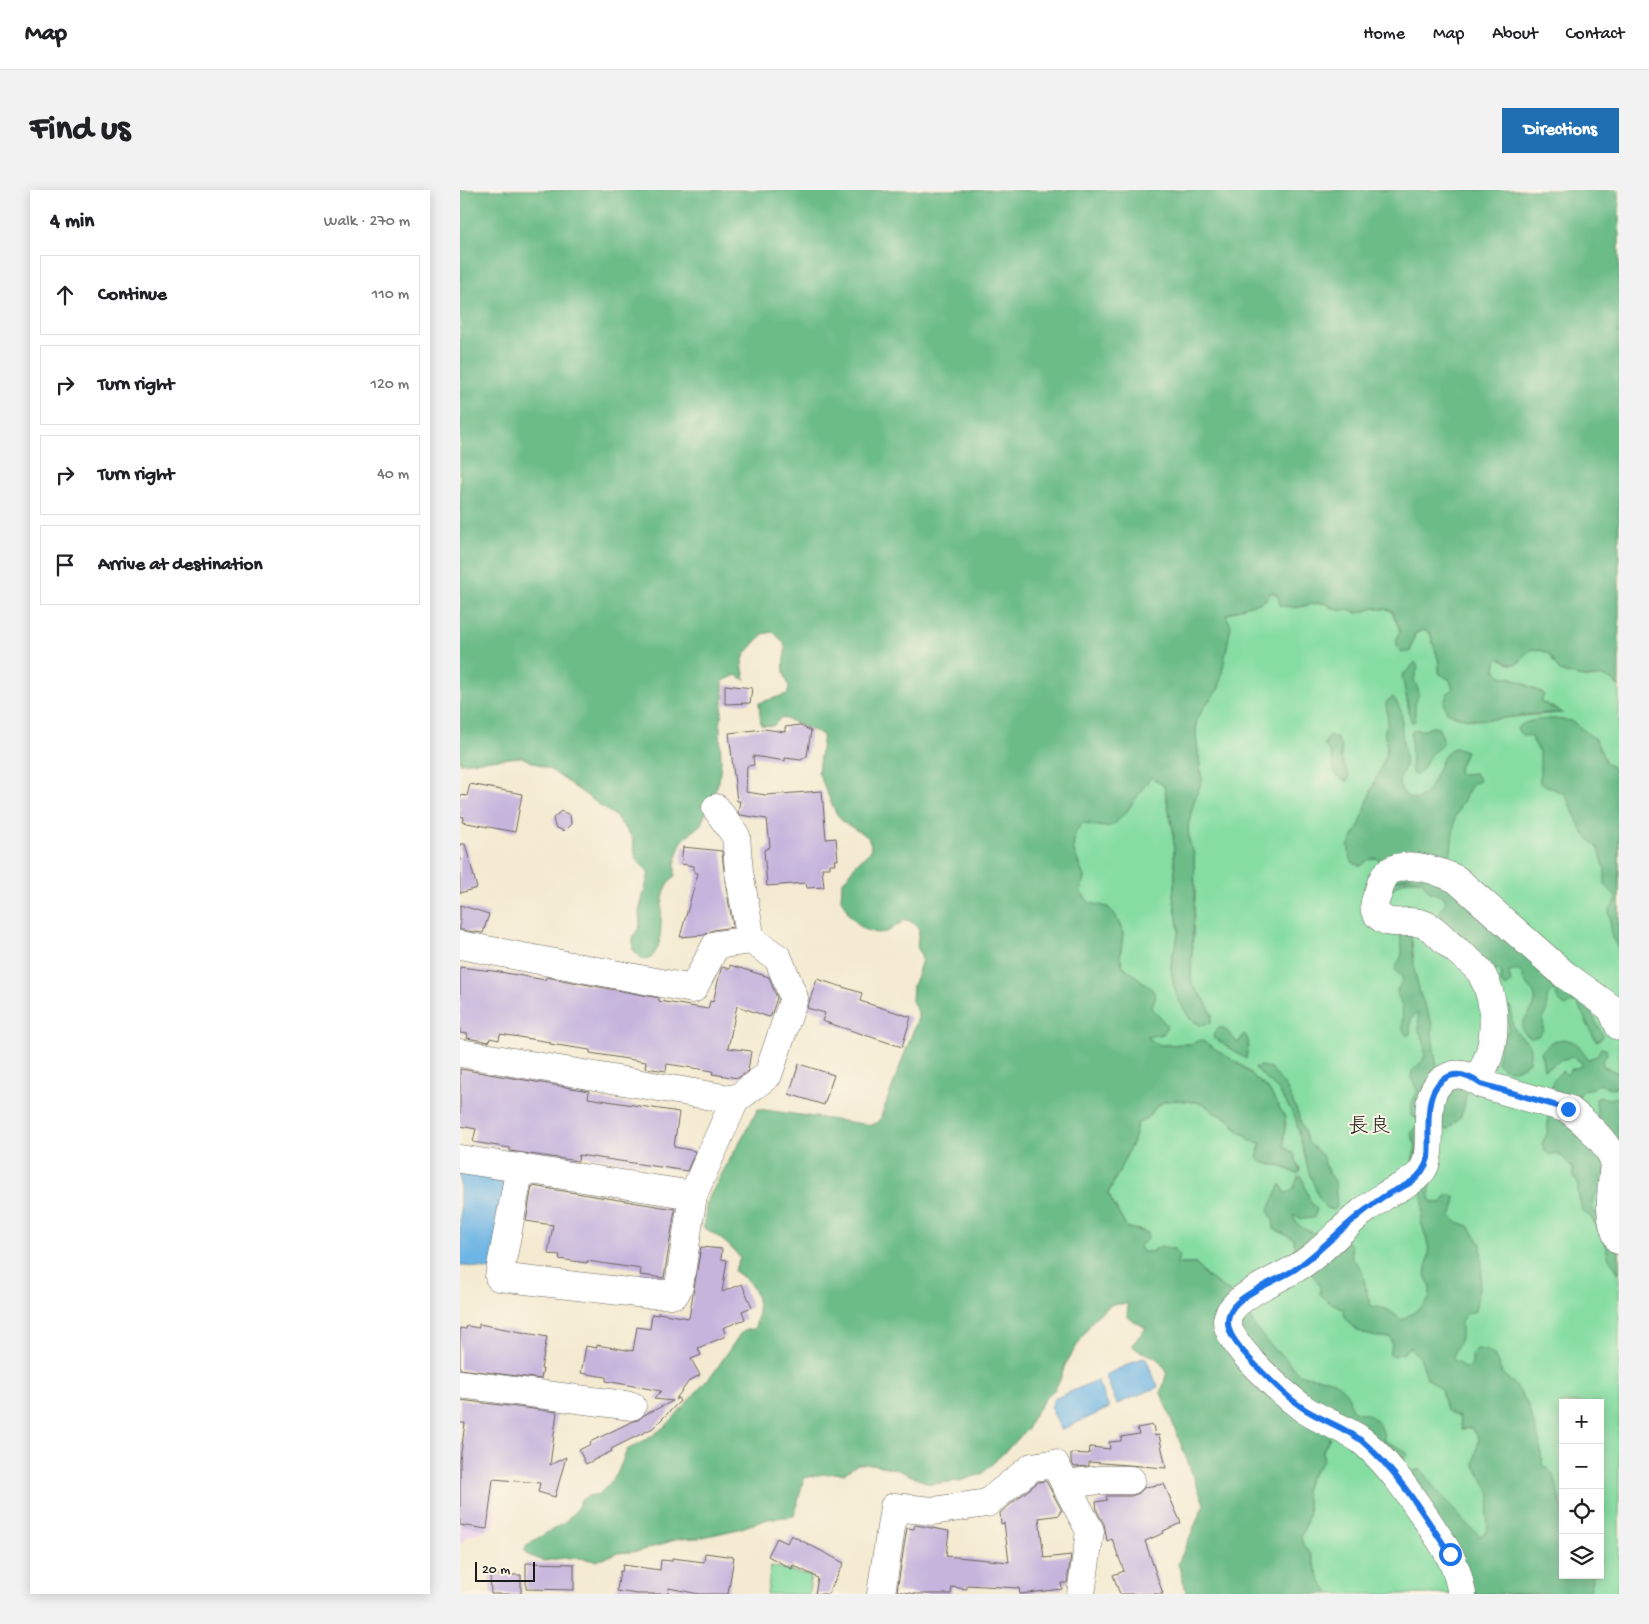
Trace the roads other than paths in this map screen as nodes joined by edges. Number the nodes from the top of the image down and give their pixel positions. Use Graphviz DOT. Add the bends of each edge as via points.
graph roads {
  1 [pos="716,808"];
  2 [pos="751,940"];
  3 [pos="460,945"];
  4 [pos="1619,1026"];
  5 [pos="460,1053"];
  6 [pos="1476,1080"];
  7 [pos="735,1100"];
  8 [pos="460,1159"];
  9 [pos="520,1167"];
  10 [pos="692,1195"];
  11 [pos="1619,1240"];
  12 [pos="460,1384"];
  13 [pos="632,1406"];
  14 [pos="1131,1480"];
  15 [pos="1065,1484"];
  16 [pos="881,1594"];
  17 [pos="1081,1594"];
  18 [pos="1462,1594"];
  1 -- 2 [label="street" via="736,836"];
  2 -- 3 [label="street" via="716,945 693,989"];
  2 -- 7 [label="street" via="778,958 794,998 768,1076"];
  4 -- 6 [label="street" via="1610,1008 1565,975 1456,880 1424,868 1402,867 1389,871 1374,902 1378,916 1386,922 1424,924 1480,972 1493,1008 1494,1034 1482,1072"];
  5 -- 7 [label="street"];
  6 -- 11 [label="street" via="1568,1109 1612,1153 1612,1219"];
  6 -- 18 [label="street" via="1453,1074 1436,1086 1431,1096 1428,1159 1423,1171 1412,1182 1386,1195 1294,1270 1238,1302 1227,1321 1232,1337 1246,1356 1282,1390 1304,1409 1361,1441 1392,1471 1450,1554"];
  7 -- 10 [label="street"];
  8 -- 9 [label="street"];
  9 -- 10 [label="street"];
  9 -- 10 [label="street" via="499,1278 646,1294 675,1294 679,1286"];
  12 -- 13 [label="street"];
  14 -- 15 [label="street"];
  15 -- 16 [label="street" via="1055,1464 1032,1467 988,1503 933,1512 894,1508"];
  15 -- 17 [label="street" via="1090,1531"];
}
